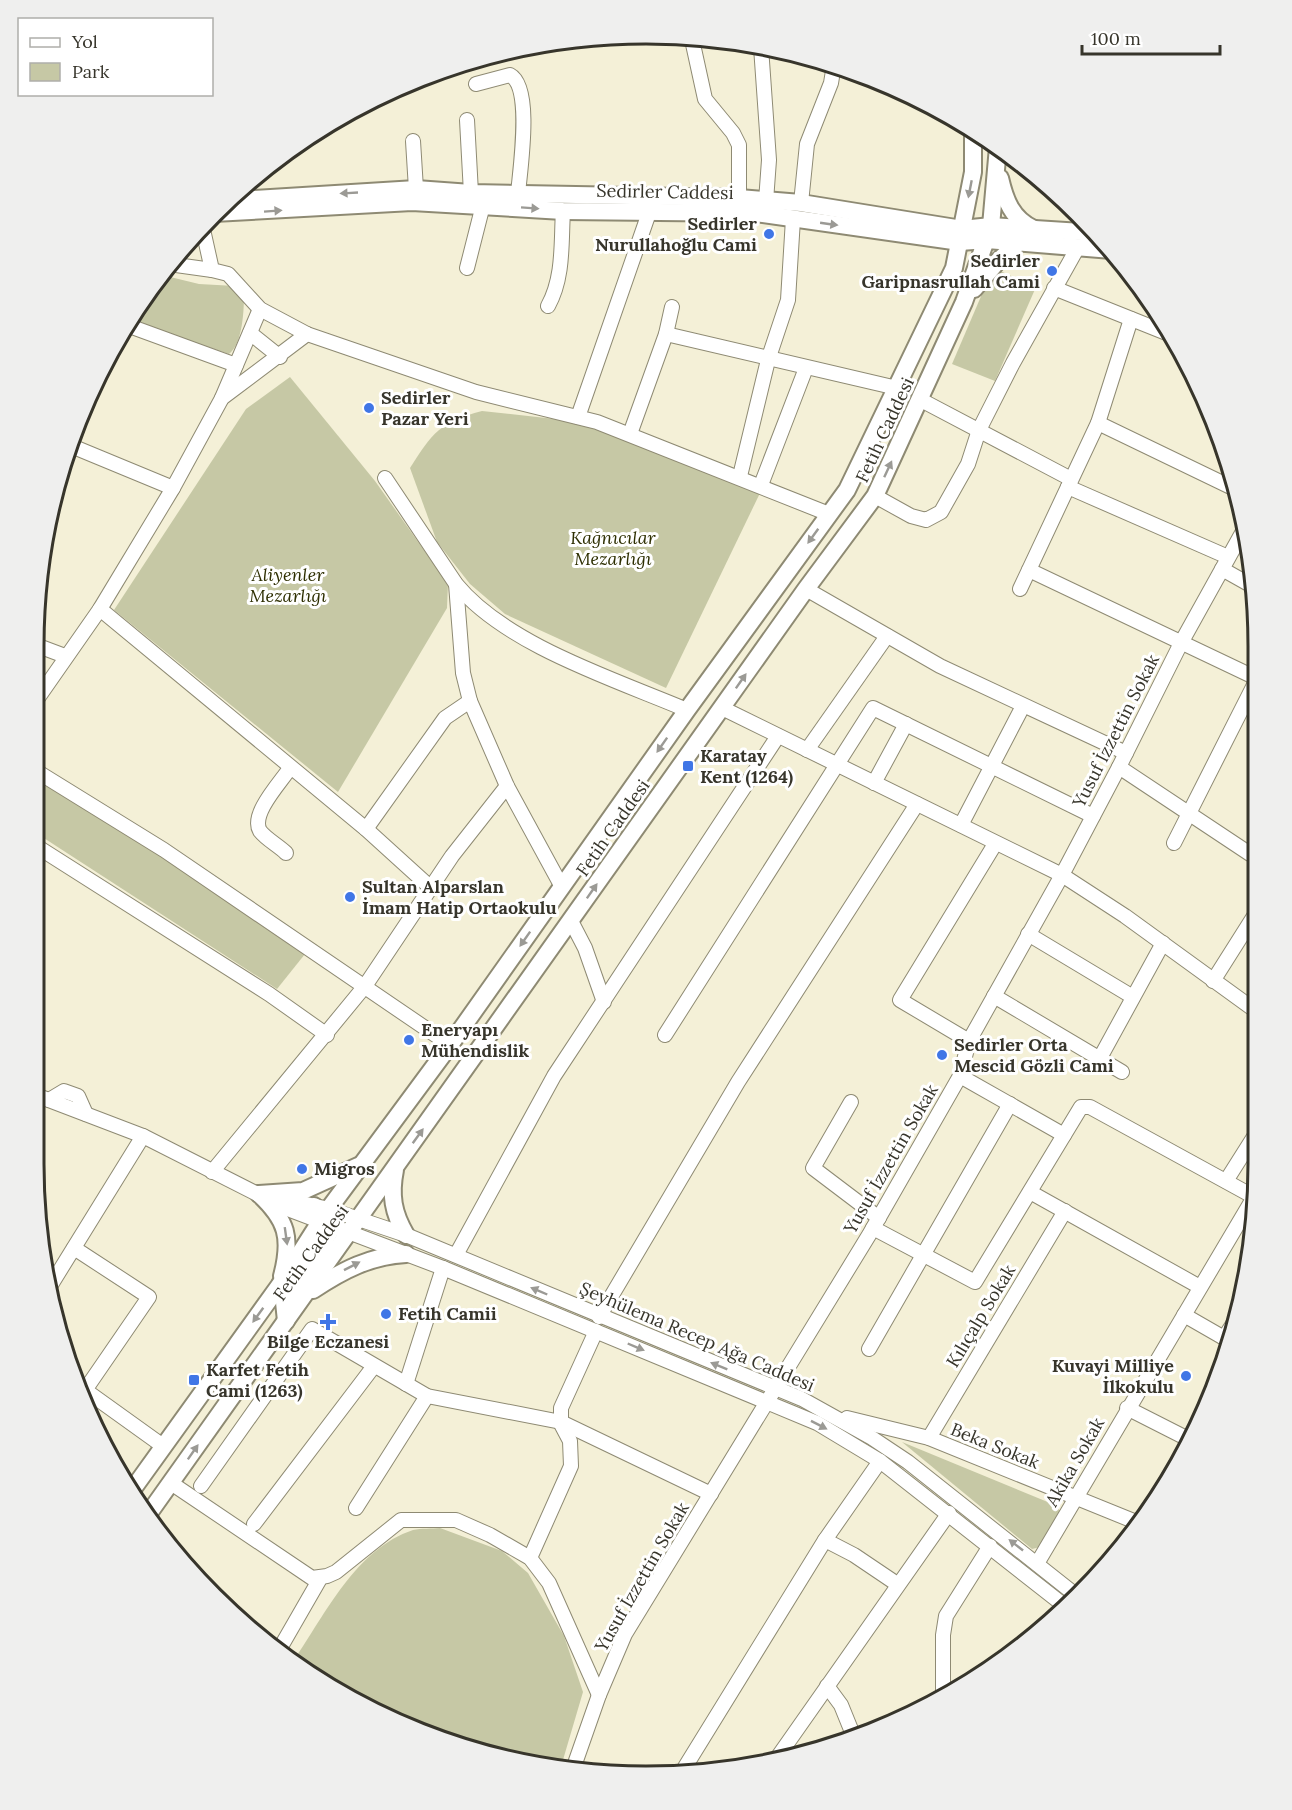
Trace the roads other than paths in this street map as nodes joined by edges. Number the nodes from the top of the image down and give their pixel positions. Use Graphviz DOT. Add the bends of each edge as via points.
graph roads {
  1 [pos="693,46"];
  2 [pos="762,55"];
  3 [pos="833,73"];
  4 [pos="476,84"];
  5 [pos="467,120"];
  6 [pos="973,140"];
  7 [pos="413,141"];
  8 [pos="998,157"];
  9 [pos="997,168"];
  10 [pos="416,189"];
  11 [pos="518,194"];
  12 [pos="244,197"];
  13 [pos="739,198"];
  14 [pos="477,199"];
  15 [pos="766,201"];
  16 [pos="801,202"];
  17 [pos="650,203"];
  18 [pos="563,211"];
  19 [pos="228,212"];
  20 [pos="793,219"];
  21 [pos="1035,229"];
  22 [pos="1083,232"];
  23 [pos="989,233"];
  24 [pos="961,236"];
  25 [pos="205,237"];
  26 [pos="1019,242"];
  27 [pos="1078,247"];
  28 [pos="1099,249"];
  29 [pos="179,265"];
  30 [pos="467,268"];
  31 [pos="212,270"];
  32 [pos="1054,288"];
  33 [pos="964,302"];
  34 [pos="548,306"];
  35 [pos="672,307"];
  36 [pos="260,309"];
  37 [pos="1131,319"];
  38 [pos="135,328"];
  39 [pos="1159,330"];
  40 [pos="250,333"];
  41 [pos="308,334"];
  42 [pos="666,334"];
  43 [pos="280,357"];
  44 [pos="768,360"];
  45 [pos="236,365"];
  46 [pos="806,368"];
  47 [pos="897,388"];
  48 [pos="222,398"];
  49 [pos="921,400"];
  50 [pos="578,417"];
  51 [pos="1098,423"];
  52 [pos="979,430"];
  53 [pos="630,434"];
  54 [pos="76,448"];
  55 [pos="740,477"];
  56 [pos="385,478"];
  57 [pos="1070,483"];
  58 [pos="1226,484"];
  59 [pos="760,485"];
  60 [pos="173,488"];
  61 [pos="875,496"];
  62 [pos="830,514"];
  63 [pos="1239,539"];
  64 [pos="1225,563"];
  65 [pos="1029,570"];
  66 [pos="1244,579"];
  67 [pos="456,584"];
  68 [pos="806,589"];
  69 [pos="1020,589"];
  70 [pos="100,609"];
  71 [pos="887,636"];
  72 [pos="1181,643"];
  73 [pos="44,648"];
  74 [pos="65,656"];
  75 [pos="1248,674"];
  76 [pos="44,688"];
  77 [pos="1248,697"];
  78 [pos="470,701"];
  79 [pos="1023,706"];
  80 [pos="722,708"];
  81 [pos="687,710"];
  82 [pos="906,724"];
  83 [pos="778,736"];
  84 [pos="807,750"];
  85 [pos="1126,753"];
  86 [pos="837,764"];
  87 [pos="992,766"];
  88 [pos="1119,767"];
  89 [pos="291,768"];
  90 [pos="44,776"];
  91 [pos="874,783"];
  92 [pos="507,786"];
  93 [pos="917,804"];
  94 [pos="1190,815"];
  95 [pos="1093,816"];
  96 [pos="961,825"];
  97 [pos="366,829"];
  98 [pos="1174,843"];
  99 [pos="995,844"];
  100 [pos="44,851"];
  101 [pos="286,853"];
  102 [pos="1248,853"];
  103 [pos="1062,875"];
  104 [pos="562,887"];
  105 [pos="431,888"];
  106 [pos="571,921"];
  107 [pos="1248,926"];
  108 [pos="1028,934"];
  109 [pos="1163,943"];
  110 [pos="1213,981"];
  111 [pos="366,986"];
  112 [pos="994,996"];
  113 [pos="1133,997"];
  114 [pos="604,1002"];
  115 [pos="1248,1005"];
  116 [pos="327,1035"];
  117 [pos="665,1035"];
  118 [pos="969,1041"];
  119 [pos="450,1045"];
  120 [pos="1100,1058"];
  121 [pos="1122,1072"];
  122 [pos="960,1076"];
  123 [pos="44,1098"];
  124 [pos="852,1102"];
  125 [pos="1010,1104"];
  126 [pos="393,1123"];
  127 [pos="1064,1135"];
  128 [pos="143,1136"];
  129 [pos="1248,1146"];
  130 [pos="362,1164"];
  131 [pos="396,1166"];
  132 [pos="212,1172"];
  133 [pos="1226,1181"];
  134 [pos="1030,1192"];
  135 [pos="1247,1193"];
  136 [pos="259,1194"];
  137 [pos="1065,1211"];
  138 [pos="1246,1214"];
  139 [pos="327,1215"];
  140 [pos="360,1218"];
  141 [pos="876,1223"];
  142 [pos="349,1233"];
  143 [pos="406,1235"];
  144 [pos="74,1248"];
  145 [pos="406,1254"];
  146 [pos="456,1255"];
  147 [pos="923,1255"];
  148 [pos="442,1268"];
  149 [pos="55,1279"];
  150 [pos="279,1286"];
  151 [pos="1200,1287"];
  152 [pos="304,1295"];
  153 [pos="1184,1315"];
  154 [pos="286,1321"];
  155 [pos="598,1324"];
  156 [pos="1223,1338"];
  157 [pos="870,1349"];
  158 [pos="374,1366"];
  159 [pos="406,1384"];
  160 [pos="86,1388"];
  161 [pos="774,1388"];
  162 [pos="427,1396"];
  163 [pos="90,1398"];
  164 [pos="765,1401"];
  165 [pos="1127,1408"];
  166 [pos="832,1415"];
  167 [pos="561,1422"];
  168 [pos="1183,1436"];
  169 [pos="929,1438"];
  170 [pos="164,1446"];
  171 [pos="880,1461"];
  172 [pos="171,1483"];
  173 [pos="136,1485"];
  174 [pos="201,1486"];
  175 [pos="711,1494"];
  176 [pos="1076,1498"];
  177 [pos="356,1508"];
  178 [pos="152,1509"];
  179 [pos="949,1513"];
  180 [pos="1132,1520"];
  181 [pos="254,1524"];
  182 [pos="825,1540"];
  183 [pos="990,1546"];
  184 [pos="530,1558"];
  185 [pos="1038,1562"];
  186 [pos="321,1577"];
  187 [pos="897,1584"];
  188 [pos="1071,1591"];
  189 [pos="1059,1602"];
  190 [pos="282,1644"];
  191 [pos="827,1686"];
  192 [pos="944,1688"];
  193 [pos="598,1695"];
  194 [pos="851,1731"];
  195 [pos="782,1751"];
  196 [pos="578,1762"];
  197 [pos="686,1765"];
  1 -- 13 [label="street" via="705,99 734,133 739,145"];
  2 -- 15 [label="street" via="769,160"];
  3 -- 16 [label="street" via="807,144"];
  4 -- 11 [label="street" via="510,75 519,82 524,100"];
  5 -- 14 [label="street"];
  6 -- 24 [label="main road, Fetih Caddesi, one-way" via="974,172"];
  7 -- 10 [label="street"];
  8 -- 9 [label="main road, Fetih Caddesi"];
  9 -- 21 [label="main road" via="1010,209 1023,224"];
  9 -- 23 [label="main road, Fetih Caddesi"];
  10 -- 12 [label="main road, Sedirler Caddesi, one-way"];
  10 -- 14 [label="main road, Sedirler Caddesi"];
  11 -- 14 [label="main road, Sedirler Caddesi"];
  11 -- 17 [label="main road, Sedirler Caddesi"];
  13 -- 15 [label="main road, Sedirler Caddesi"];
  13 -- 17 [label="main road, Sedirler Caddesi"];
  14 -- 18 [label="main road, Sedirler Caddesi, one-way"];
  19 -- 14 [label="main road, Sedirler Caddesi, one-way"];
  14 -- 30 [label="street"];
  15 -- 16 [label="main road, Sedirler Caddesi"];
  16 -- 24 [label="main road, Sedirler Caddesi"];
  17 -- 18 [label="main road, Sedirler Caddesi"];
  17 -- 20 [label="main road, Sedirler Caddesi"];
  17 -- 50 [label="street"];
  18 -- 34 [label="street" via="560,274"];
  20 -- 24 [label="main road, Sedirler Caddesi, one-way"];
  20 -- 44 [label="street" via="788,300"];
  21 -- 22 [label="main road, Sedirler Caddesi"];
  21 -- 23 [label="main road, Sedirler Caddesi"];
  23 -- 24 [label="main road, Sedirler Caddesi"];
  23 -- 26 [label="main road, Sedirler Caddesi"];
  23 -- 33 [label="main road, Fetih Caddesi"];
  24 -- 47 [label="main road, Fetih Caddesi" via="954,268"];
  25 -- 31 [label="street"];
  26 -- 27 [label="main road, Sedirler Caddesi"];
  26 -- 33 [label="main road"];
  27 -- 28 [label="main road, Sedirler Caddesi"];
  27 -- 32 [label="street"];
  29 -- 31 [label="street"];
  31 -- 36 [label="street" via="228,273"];
  32 -- 37 [label="street"];
  32 -- 52 [label="street"];
  33 -- 49 [label="main road, Fetih Caddesi"];
  35 -- 42 [label="street"];
  36 -- 40 [label="street"];
  36 -- 41 [label="street"];
  37 -- 39 [label="street"];
  37 -- 51 [label="street"];
  38 -- 45 [label="street"];
  40 -- 43 [label="street"];
  40 -- 45 [label="street"];
  41 -- 43 [label="street"];
  41 -- 50 [label="street" via="476,392"];
  42 -- 44 [label="street"];
  42 -- 53 [label="street"];
  43 -- 48 [label="street"];
  44 -- 46 [label="street"];
  44 -- 55 [label="street"];
  45 -- 48 [label="street"];
  46 -- 47 [label="street"];
  46 -- 59 [label="street"];
  47 -- 62 [label="main road, Fetih Caddesi" via="847,489"];
  48 -- 60 [label="street"];
  49 -- 52 [label="street"];
  61 -- 49 [label="main road, Fetih Caddesi, one-way"];
  50 -- 53 [label="street"];
  51 -- 57 [label="street"];
  51 -- 58 [label="street"];
  52 -- 57 [label="street"];
  52 -- 61 [label="street" via="968,465 941,512 926,520"];
  53 -- 55 [label="street"];
  54 -- 60 [label="street"];
  55 -- 59 [label="street"];
  56 -- 67 [label="street"];
  57 -- 64 [label="street"];
  57 -- 65 [label="street"];
  59 -- 62 [label="street"];
  60 -- 70 [label="street"];
  61 -- 68 [label="main road, Fetih Caddesi"];
  62 -- 81 [label="main road, Fetih Caddesi, one-way"];
  63 -- 64 [label="street, Yusuf İzzettin Sokak"];
  64 -- 66 [label="street"];
  64 -- 72 [label="street, Yusuf İzzettin Sokak"];
  65 -- 69 [label="street"];
  65 -- 72 [label="street"];
  67 -- 78 [label="street" via="463,673"];
  67 -- 81 [label="street" via="492,618 542,648"];
  68 -- 71 [label="street"];
  80 -- 68 [label="main road, Fetih Caddesi, one-way"];
  70 -- 74 [label="street"];
  70 -- 89 [label="street"];
  71 -- 79 [label="street"];
  71 -- 84 [label="street"];
  72 -- 75 [label="street"];
  72 -- 85 [label="street, Yusuf İzzettin Sokak"];
  73 -- 74 [label="street"];
  74 -- 76 [label="street"];
  77 -- 94 [label="street"];
  78 -- 92 [label="street"];
  78 -- 97 [label="street" via="444,718"];
  79 -- 85 [label="street"];
  79 -- 87 [label="street"];
  80 -- 83 [label="street"];
  106 -- 80 [label="main road, Fetih Caddesi, one-way"];
  81 -- 104 [label="main road, Fetih Caddesi, one-way"];
  82 -- 86 [label="street" via="873,708"];
  82 -- 87 [label="street"];
  82 -- 91 [label="street"];
  83 -- 84 [label="street"];
  83 -- 114 [label="street"];
  84 -- 86 [label="street"];
  85 -- 88 [label="street, Yusuf İzzettin Sokak"];
  86 -- 91 [label="street"];
  86 -- 117 [label="street"];
  87 -- 95 [label="street"];
  87 -- 96 [label="street"];
  88 -- 94 [label="street"];
  88 -- 95 [label="street, Yusuf İzzettin Sokak"];
  89 -- 97 [label="street"];
  89 -- 101 [label="street" via="259,812 258,824 261,832"];
  90 -- 111 [label="street" via="164,850"];
  91 -- 93 [label="street"];
  92 -- 104 [label="street"];
  92 -- 105 [label="street"];
  93 -- 96 [label="street"];
  93 -- 155 [label="street" via="738,1082"];
  94 -- 98 [label="street"];
  94 -- 102 [label="street"];
  95 -- 103 [label="street, Yusuf İzzettin Sokak"];
  96 -- 99 [label="street"];
  97 -- 105 [label="street"];
  99 -- 103 [label="street"];
  99 -- 118 [label="street" via="900,1000"];
  100 -- 116 [label="street"];
  103 -- 108 [label="street, Yusuf İzzettin Sokak"];
  103 -- 109 [label="street"];
  104 -- 119 [label="main road, Fetih Caddesi, one-way"];
  105 -- 111 [label="street"];
  106 -- 114 [label="street"];
  131 -- 106 [label="main road, Fetih Caddesi, one-way"];
  107 -- 110 [label="street"];
  108 -- 112 [label="street, Yusuf İzzettin Sokak"];
  108 -- 113 [label="street"];
  109 -- 110 [label="street"];
  109 -- 113 [label="street"];
  110 -- 115 [label="street"];
  111 -- 116 [label="street"];
  111 -- 119 [label="street"];
  112 -- 118 [label="street, Yusuf İzzettin Sokak"];
  112 -- 120 [label="street"];
  113 -- 120 [label="street"];
  114 -- 146 [label="street" via="554,1076"];
  116 -- 132 [label="street"];
  118 -- 122 [label="street, Yusuf İzzettin Sokak"];
  119 -- 126 [label="main road, Fetih Caddesi"];
  120 -- 121 [label="street"];
  122 -- 125 [label="street"];
  122 -- 141 [label="street, Yusuf İzzettin Sokak"];
  123 -- 128 [label="street, Şeyhülema Recep Ağa Caddesi"];
  124 -- 141 [label="street" via="813,1168"];
  125 -- 127 [label="street"];
  125 -- 147 [label="street"];
  126 -- 130 [label="main road, Fetih Caddesi"];
  126 -- 139 [label="main road" via="383,1146"];
  127 -- 133 [label="street" via="1081,1107 1090,1107"];
  127 -- 134 [label="street"];
  128 -- 132 [label="street, Şeyhülema Recep Ağa Caddesi"];
  128 -- 144 [label="street"];
  129 -- 133 [label="street"];
  130 -- 136 [label="main road" via="303,1191"];
  130 -- 139 [label="main road, Fetih Caddesi"];
  131 -- 140 [label="main road, Fetih Caddesi"];
  131 -- 143 [label="main road" via="392,1203"];
  132 -- 136 [label="street, Şeyhülema Recep Ağa Caddesi"];
  133 -- 135 [label="street"];
  134 -- 137 [label="street"];
  134 -- 147 [label="street" via="975,1282"];
  136 -- 139 [label="street, Şeyhülema Recep Ağa Caddesi"];
  136 -- 150 [label="main road, one-way" via="284,1223 288,1244"];
  137 -- 151 [label="street"];
  137 -- 169 [label="street, Kılıçalp Sokak"];
  138 -- 151 [label="street, Akika Sokak"];
  139 -- 140 [label="street, Şeyhülema Recep Ağa Caddesi"];
  139 -- 142 [label="main road" via="340,1221"];
  139 -- 150 [label="main road, Fetih Caddesi"];
  139 -- 154 [label="main road" via="284,1302"];
  140 -- 142 [label="main road, Fetih Caddesi"];
  140 -- 143 [label="street, Şeyhülema Recep Ağa Caddesi"];
  141 -- 147 [label="street"];
  141 -- 161 [label="street, Yusuf İzzettin Sokak"];
  142 -- 145 [label="street, Şeyhülema Recep Ağa Caddesi"];
  142 -- 152 [label="main road, Fetih Caddesi"];
  143 -- 146 [label="street, Şeyhülema Recep Ağa Caddesi"];
  144 -- 149 [label="street"];
  144 -- 160 [label="street" via="149,1297"];
  145 -- 148 [label="street, Şeyhülema Recep Ağa Caddesi"];
  152 -- 145 [label="main road, one-way" via="359,1263 383,1255"];
  155 -- 146 [label="street, Şeyhülema Recep Ağa Caddesi, one-way"];
  147 -- 157 [label="street"];
  148 -- 155 [label="street, Şeyhülema Recep Ağa Caddesi"];
  148 -- 159 [label="street"];
  150 -- 170 [label="main road, Fetih Caddesi, one-way"];
  151 -- 153 [label="street, Akika Sokak"];
  152 -- 154 [label="main road, Fetih Caddesi"];
  153 -- 156 [label="street"];
  153 -- 165 [label="street, Akika Sokak"];
  172 -- 154 [label="main road, Fetih Caddesi, one-way"];
  161 -- 155 [label="street, Şeyhülema Recep Ağa Caddesi, one-way"];
  155 -- 164 [label="street, Şeyhülema Recep Ağa Caddesi, one-way"];
  155 -- 167 [label="street" via="561,1408"];
  158 -- 159 [label="street"];
  158 -- 174 [label="street" via="312,1329"];
  158 -- 181 [label="street"];
  159 -- 162 [label="street"];
  161 -- 164 [label="street, Yusuf İzzettin Sokak"];
  161 -- 166 [label="street, Şeyhülema Recep Ağa Caddesi"];
  162 -- 167 [label="street"];
  162 -- 177 [label="street"];
  163 -- 170 [label="street"];
  164 -- 171 [label="street, Şeyhülema Recep Ağa Caddesi, one-way" via="817,1423"];
  164 -- 175 [label="street, Yusuf İzzettin Sokak"];
  165 -- 168 [label="street"];
  165 -- 176 [label="street, Akika Sokak"];
  166 -- 169 [label="street, Beka Sokak"];
  185 -- 166 [label="street, Şeyhülema Recep Ağa Caddesi, one-way" via="908,1462"];
  167 -- 175 [label="street"];
  167 -- 184 [label="street" via="570,1441 571,1466"];
  169 -- 176 [label="street, Beka Sokak"];
  170 -- 173 [label="main road, Fetih Caddesi"];
  171 -- 179 [label="street, Şeyhülema Recep Ağa Caddesi"];
  171 -- 182 [label="street"];
  172 -- 178 [label="main road, Fetih Caddesi"];
  172 -- 186 [label="street" via="299,1572"];
  175 -- 193 [label="street, Yusuf İzzettin Sokak" via="626,1634"];
  176 -- 180 [label="street, Beka Sokak"];
  176 -- 185 [label="street, Akika Sokak"];
  179 -- 183 [label="street, Şeyhülema Recep Ağa Caddesi"];
  179 -- 187 [label="street"];
  182 -- 187 [label="street"];
  182 -- 197 [label="street"];
  183 -- 189 [label="street, Şeyhülema Recep Ağa Caddesi"];
  183 -- 192 [label="street" via="946,1616"];
  184 -- 186 [label="street" via="456,1520 401,1520 336,1572"];
  184 -- 193 [label="street" via="549,1583"];
  185 -- 188 [label="street, Şeyhülema Recep Ağa Caddesi"];
  186 -- 190 [label="street"];
  187 -- 191 [label="street"];
  191 -- 194 [label="street" via="841,1705"];
  191 -- 195 [label="street"];
  193 -- 196 [label="street, Yusuf İzzettin Sokak"];
}
